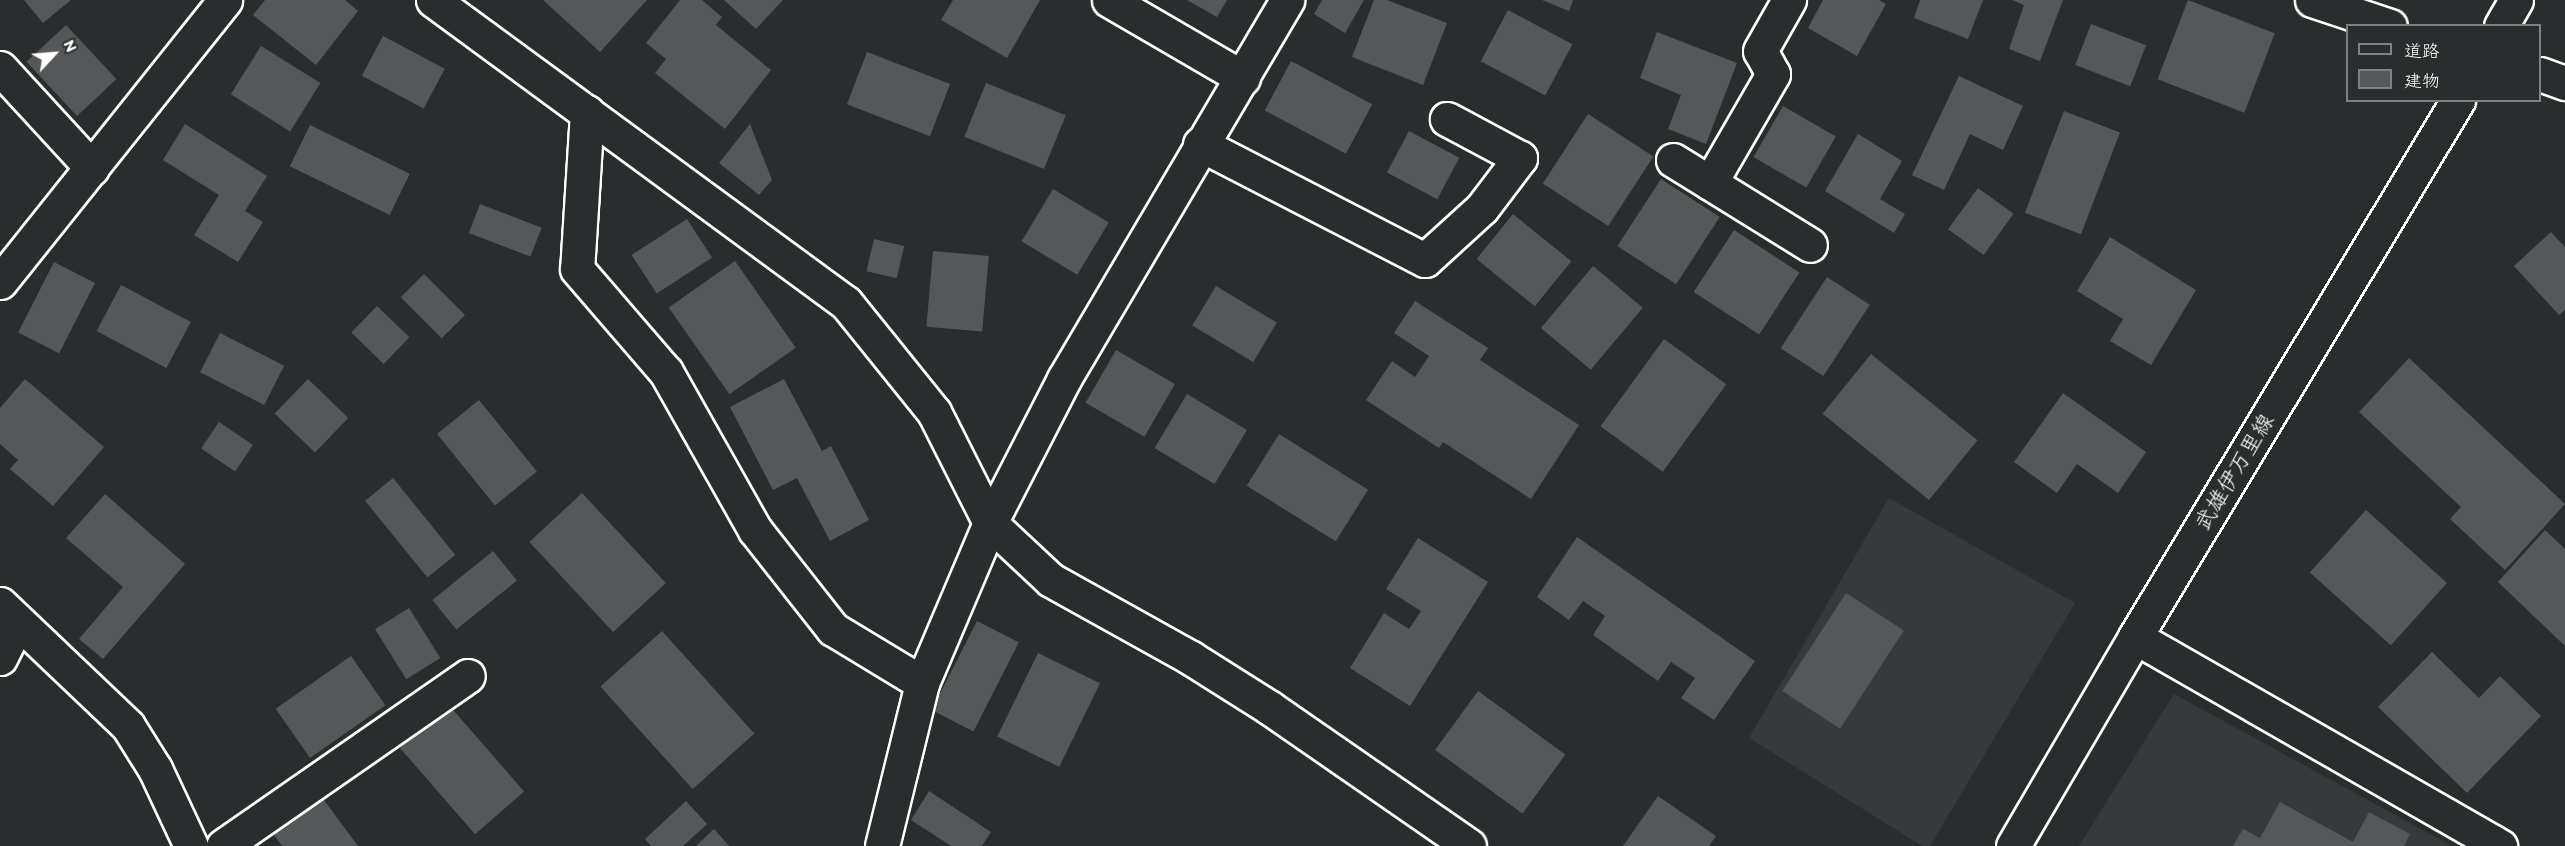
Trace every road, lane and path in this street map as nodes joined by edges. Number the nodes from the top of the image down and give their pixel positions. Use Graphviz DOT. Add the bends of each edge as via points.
graph roads {
  1 [pos="225,0"];
  2 [pos="433,0"];
  3 [pos="1109,0"];
  4 [pos="1287,0"];
  5 [pos="1789,0"];
  6 [pos="2312,0"];
  7 [pos="2516,0"];
  8 [pos="2384,24"];
  9 [pos="2502,24"];
  10 [pos="0,68"];
  11 [pos="2541,74"];
  12 [pos="1243,78"];
  13 [pos="2565,82"];
  14 [pos="2457,102"];
  15 [pos="587,112"];
  16 [pos="1447,118"];
  17 [pos="1200,144"];
  18 [pos="1673,160"];
  19 [pos="92,168"];
  20 [pos="1710,183"];
  21 [pos="1810,245"];
  22 [pos="0,282"];
  23 [pos="990,523"];
  24 [pos="9,613"];
  25 [pos="2135,637"];
  26 [pos="0,658"];
  27 [pos="468,676"];
  28 [pos="922,683"];
  29 [pos="191,846"];
  30 [pos="223,846"];
  31 [pos="882,846"];
  32 [pos="1469,846"];
  33 [pos="2013,846"];
  34 [pos="2500,846"];
  1 -- 19 [label="street"];
  2 -- 15 [label="street"];
  3 -- 12 [label="street"];
  4 -- 12 [label="street"];
  5 -- 20 [label="street" via="1760,51 1773,74"];
  6 -- 8 [label="street"];
  7 -- 9 [label="street"];
  10 -- 19 [label="street"];
  11 -- 13 [label="street"];
  12 -- 17 [label="street"];
  14 -- 25 [label="street, 武雄伊万里線"];
  15 -- 23 [label="street" via="846,303 934,412"];
  15 -- 28 [label="street" via="577,269 666,372 754,530 833,629"];
  16 -- 17 [label="street" via="1520,158 1482,208 1425,260"];
  17 -- 23 [label="street" via="1064,379"];
  18 -- 20 [label="street"];
  19 -- 22 [label="street"];
  20 -- 21 [label="street"];
  23 -- 28 [label="street"];
  23 -- 32 [label="street" via="1051,580 1191,658 1270,708"];
  24 -- 26 [label="street"];
  24 -- 29 [label="street" via="128,726 155,769"];
  25 -- 33 [label="street, 武雄伊万里線"];
  25 -- 34 [label="street"];
  27 -- 30 [label="street"];
  28 -- 31 [label="street"];
}
